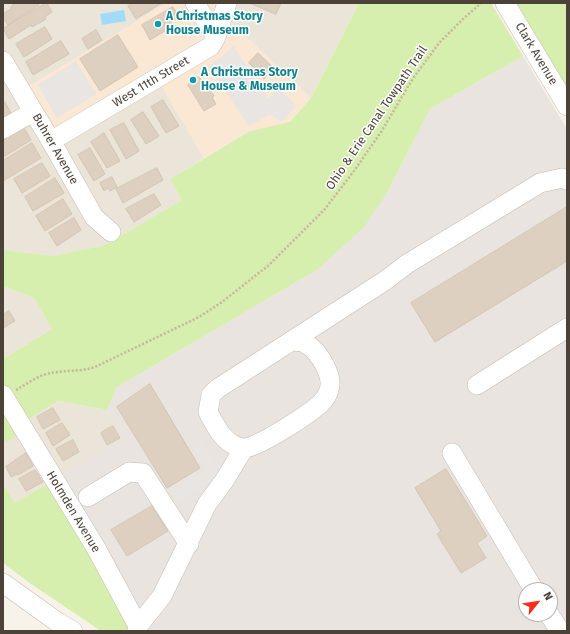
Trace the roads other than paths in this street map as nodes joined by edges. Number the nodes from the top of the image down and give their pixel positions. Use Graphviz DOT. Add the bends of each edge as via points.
graph roads {
  1 [pos="195,3"];
  2 [pos="227,3"];
  3 [pos="505,3"];
  4 [pos="216,37"];
  5 [pos="3,61"];
  6 [pos="567,106"];
  7 [pos="33,112"];
  8 [pos="3,129"];
  9 [pos="51,141"];
  10 [pos="567,180"];
  11 [pos="111,232"];
  12 [pos="567,328"];
  13 [pos="291,341"];
  14 [pos="477,386"];
  15 [pos="11,392"];
  16 [pos="244,448"];
  17 [pos="452,453"];
  18 [pos="88,497"];
  19 [pos="188,544"];
  20 [pos="529,582"];
  21 [pos="3,583"];
  22 [pos="554,622"];
  23 [pos="137,628"];
  24 [pos="73,631"];
  25 [pos="560,631"];
  1 -- 4 [label="street"];
  2 -- 4 [label="street, West 11th Street"];
  3 -- 6 [label="street, Clark Avenue"];
  4 -- 9 [label="street, West 11th Street" via="211,46"];
  5 -- 7 [label="street, Buhrer Avenue"];
  7 -- 8 [label="street"];
  7 -- 9 [label="street, Buhrer Avenue"];
  9 -- 11 [label="street, Buhrer Avenue" via="94,217"];
  10 -- 13 [label="street" via="562,178 540,183 407,264"];
  12 -- 14 [label="street"];
  13 -- 16 [label="street" via="211,395 208,412 218,430 224,438"];
  13 -- 16 [label="street" via="307,344 314,350 330,377 330,388 322,402 312,410 255,445"];
  15 -- 23 [label="street, Holmden Avenue"];
  16 -- 19 [label="street" via="208,504"];
  17 -- 20 [label="street"];
  18 -- 19 [label="street" via="129,472 143,473"];
  19 -- 23 [label="street" via="162,596"];
  21 -- 24 [label="street"];
  22 -- 25 [label="street"];
}
